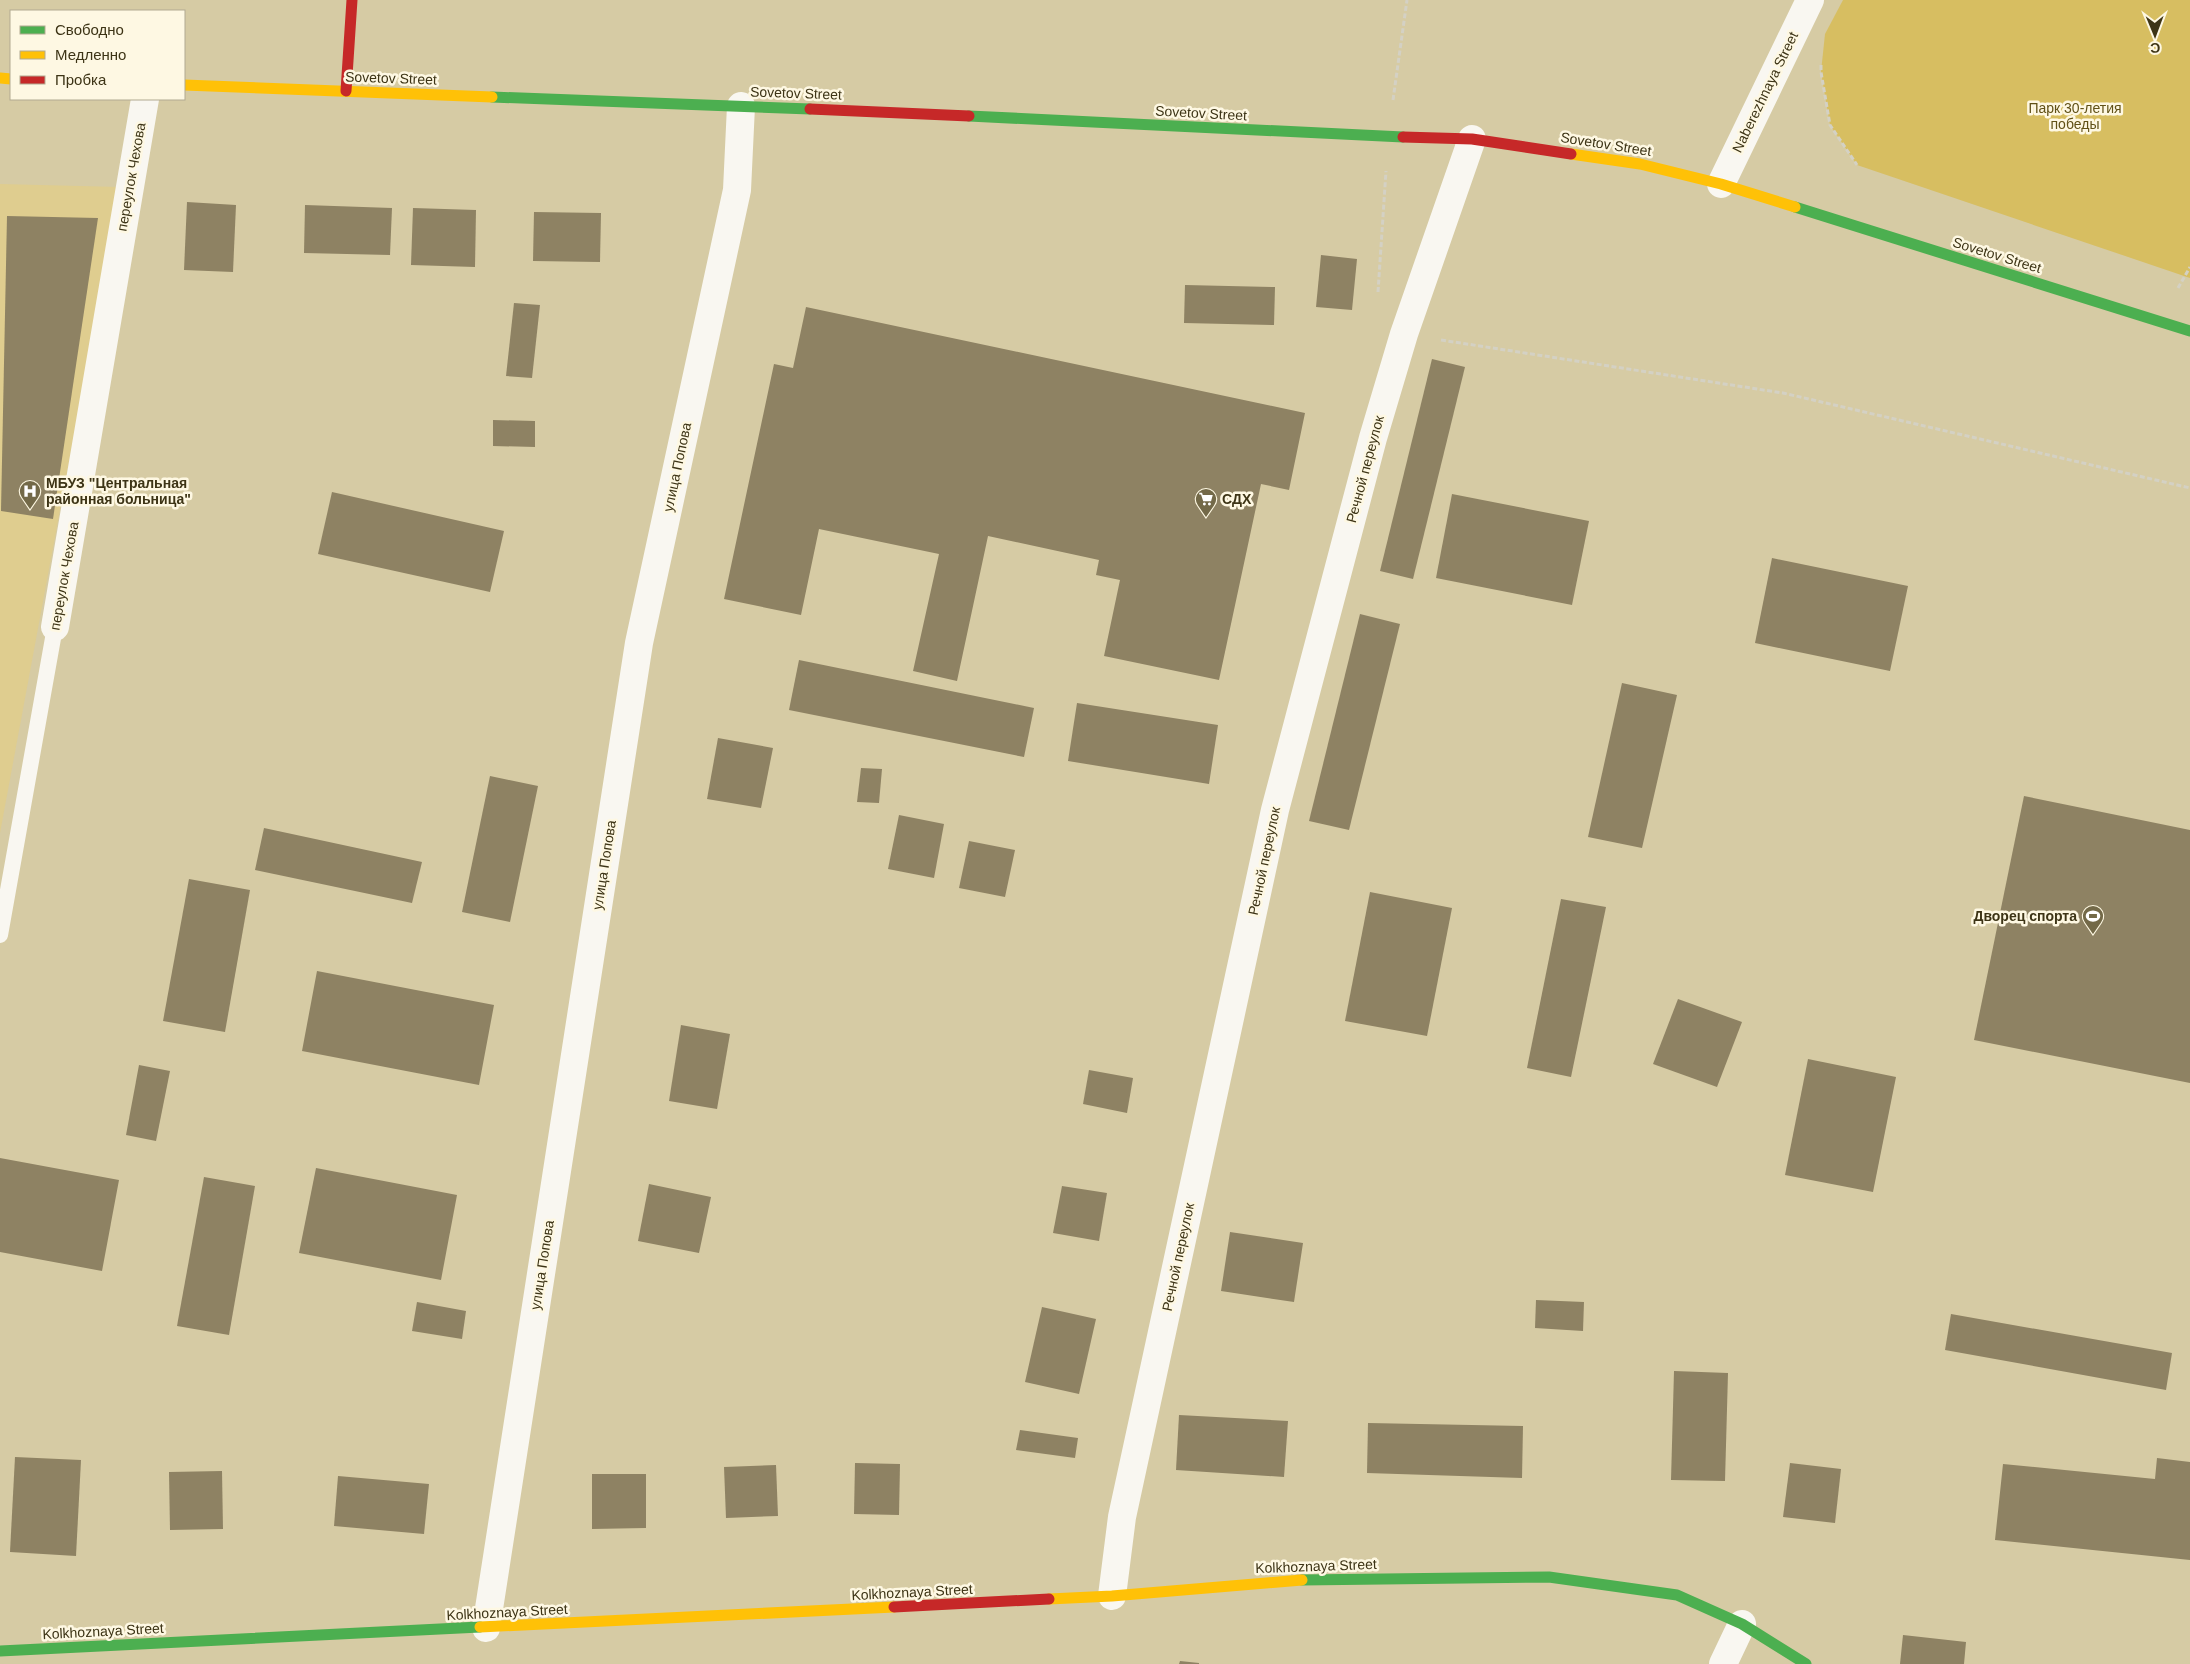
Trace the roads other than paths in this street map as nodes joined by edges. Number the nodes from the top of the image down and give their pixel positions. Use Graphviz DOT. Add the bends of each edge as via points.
graph roads {
  1 [pos="352,0"];
  2 [pos="1810,0"];
  3 [pos="185,85"];
  4 [pos="346,91"];
  5 [pos="145,100"];
  6 [pos="741,106"];
  7 [pos="1472,139"];
  8 [pos="1721,184"];
  9 [pos="2190,331"];
  10 [pos="56,627"];
  11 [pos="0,935"];
  12 [pos="1112,1596"];
  13 [pos="1742,1624"];
  14 [pos="486,1628"];
  15 [pos="0,1651"];
  16 [pos="1723,1664"];
  17 [pos="1806,1664"];
  1 -- 4 [label="main road"];
  2 -- 8 [label="street, Naberezhnaya Street"];
  3 -- 4 [label="main road, Sovetov Street"];
  4 -- 6 [label="main road, Sovetov Street"];
  5 -- 10 [label="street, переулок Чехова"];
  6 -- 7 [label="main road, Sovetov Street"];
  6 -- 14 [label="street, улица Попова" via="736,190 639,643"];
  7 -- 8 [label="main road, Sovetov Street" via="1640,164"];
  7 -- 12 [label="street, Речной переулок" via="1404,334 1373,438 1275,810 1122,1517"];
  8 -- 9 [label="main road, Sovetov Street"];
  10 -- 11 [label="lane, переулок Чехова"];
  12 -- 13 [label="main road, Kolkhoznaya Street" via="1297,1580 1549,1577 1677,1595"];
  12 -- 14 [label="main road, Kolkhoznaya Street"];
  13 -- 16 [label="street"];
  13 -- 17 [label="main road, Kolkhoznaya Street"];
  14 -- 15 [label="main road, Kolkhoznaya Street"];
}
